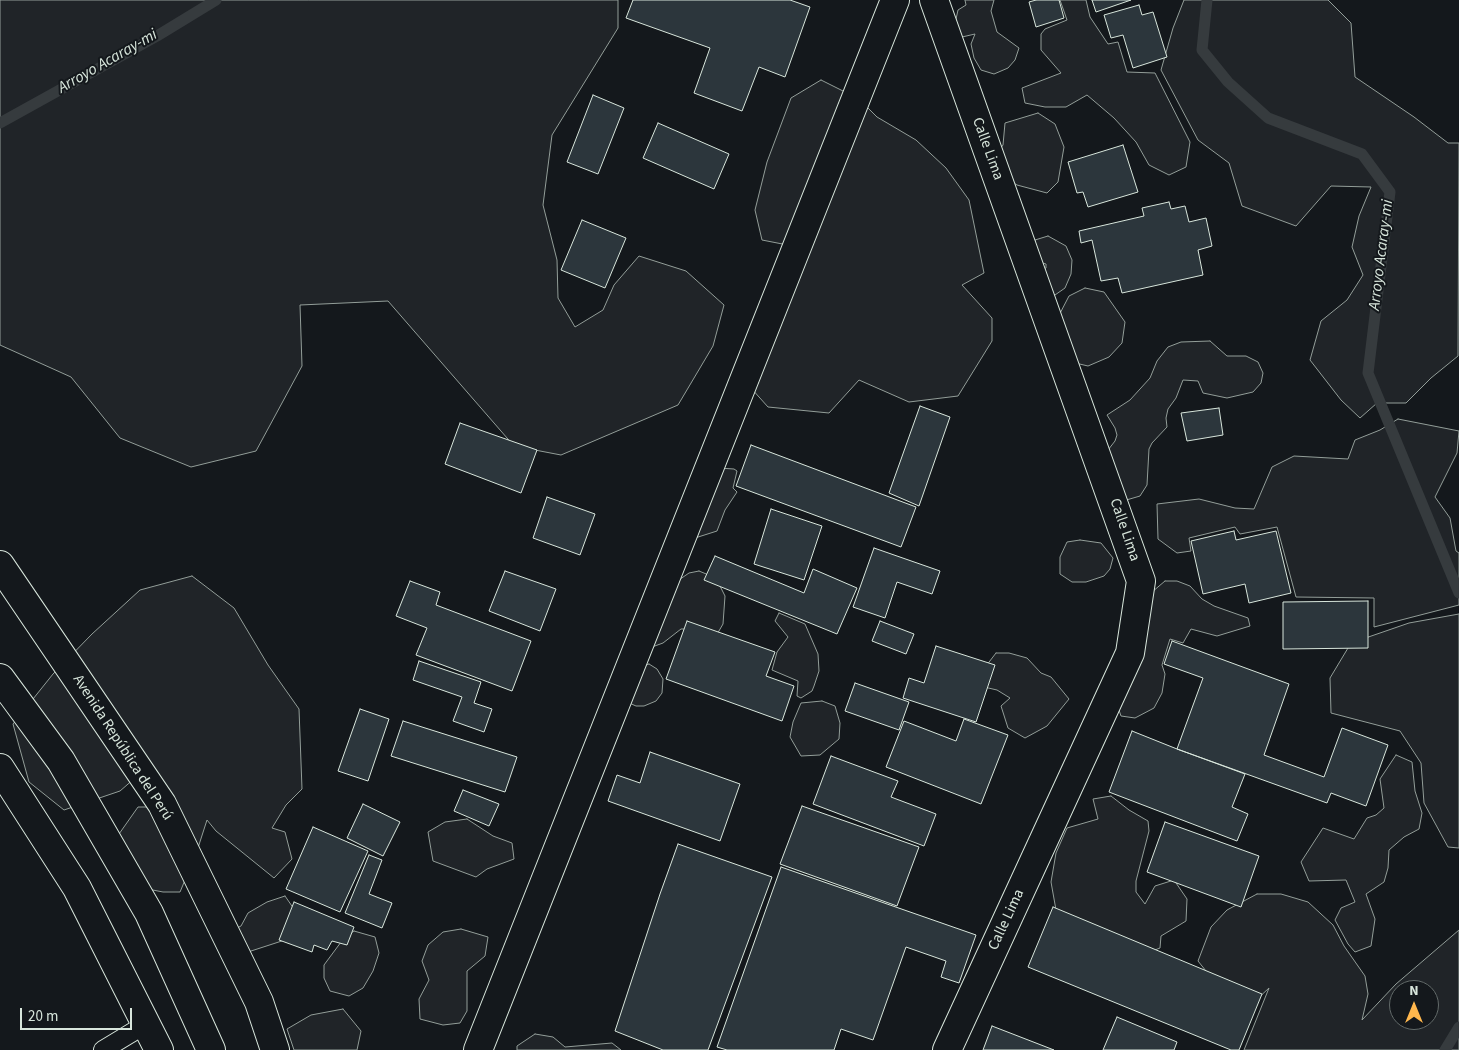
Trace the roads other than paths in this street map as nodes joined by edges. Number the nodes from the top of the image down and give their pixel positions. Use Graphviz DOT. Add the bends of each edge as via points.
graph roads {
  1 [pos="895,0"];
  2 [pos="934,0"];
  3 [pos="0,565"];
  4 [pos="0,678"];
  5 [pos="0,768"];
  6 [pos="146,1024"];
  7 [pos="103,1050"];
  8 [pos="159,1050"];
  9 [pos="211,1050"];
  10 [pos="275,1050"];
  11 [pos="478,1050"];
  12 [pos="946,1050"];
  1 -- 11 [label="main road"];
  2 -- 12 [label="main road, Calle Lima" via="1141,581 1130,652"];
  3 -- 10 [label="main road, Avenida República del Perú" via="162,804 259,1002"];
  4 -- 9 [label="main road" via="61,761 149,913"];
  5 -- 6 [label="main road" via="77,888"];
  6 -- 7 [label="lane"];
  6 -- 8 [label="main road"];
}
